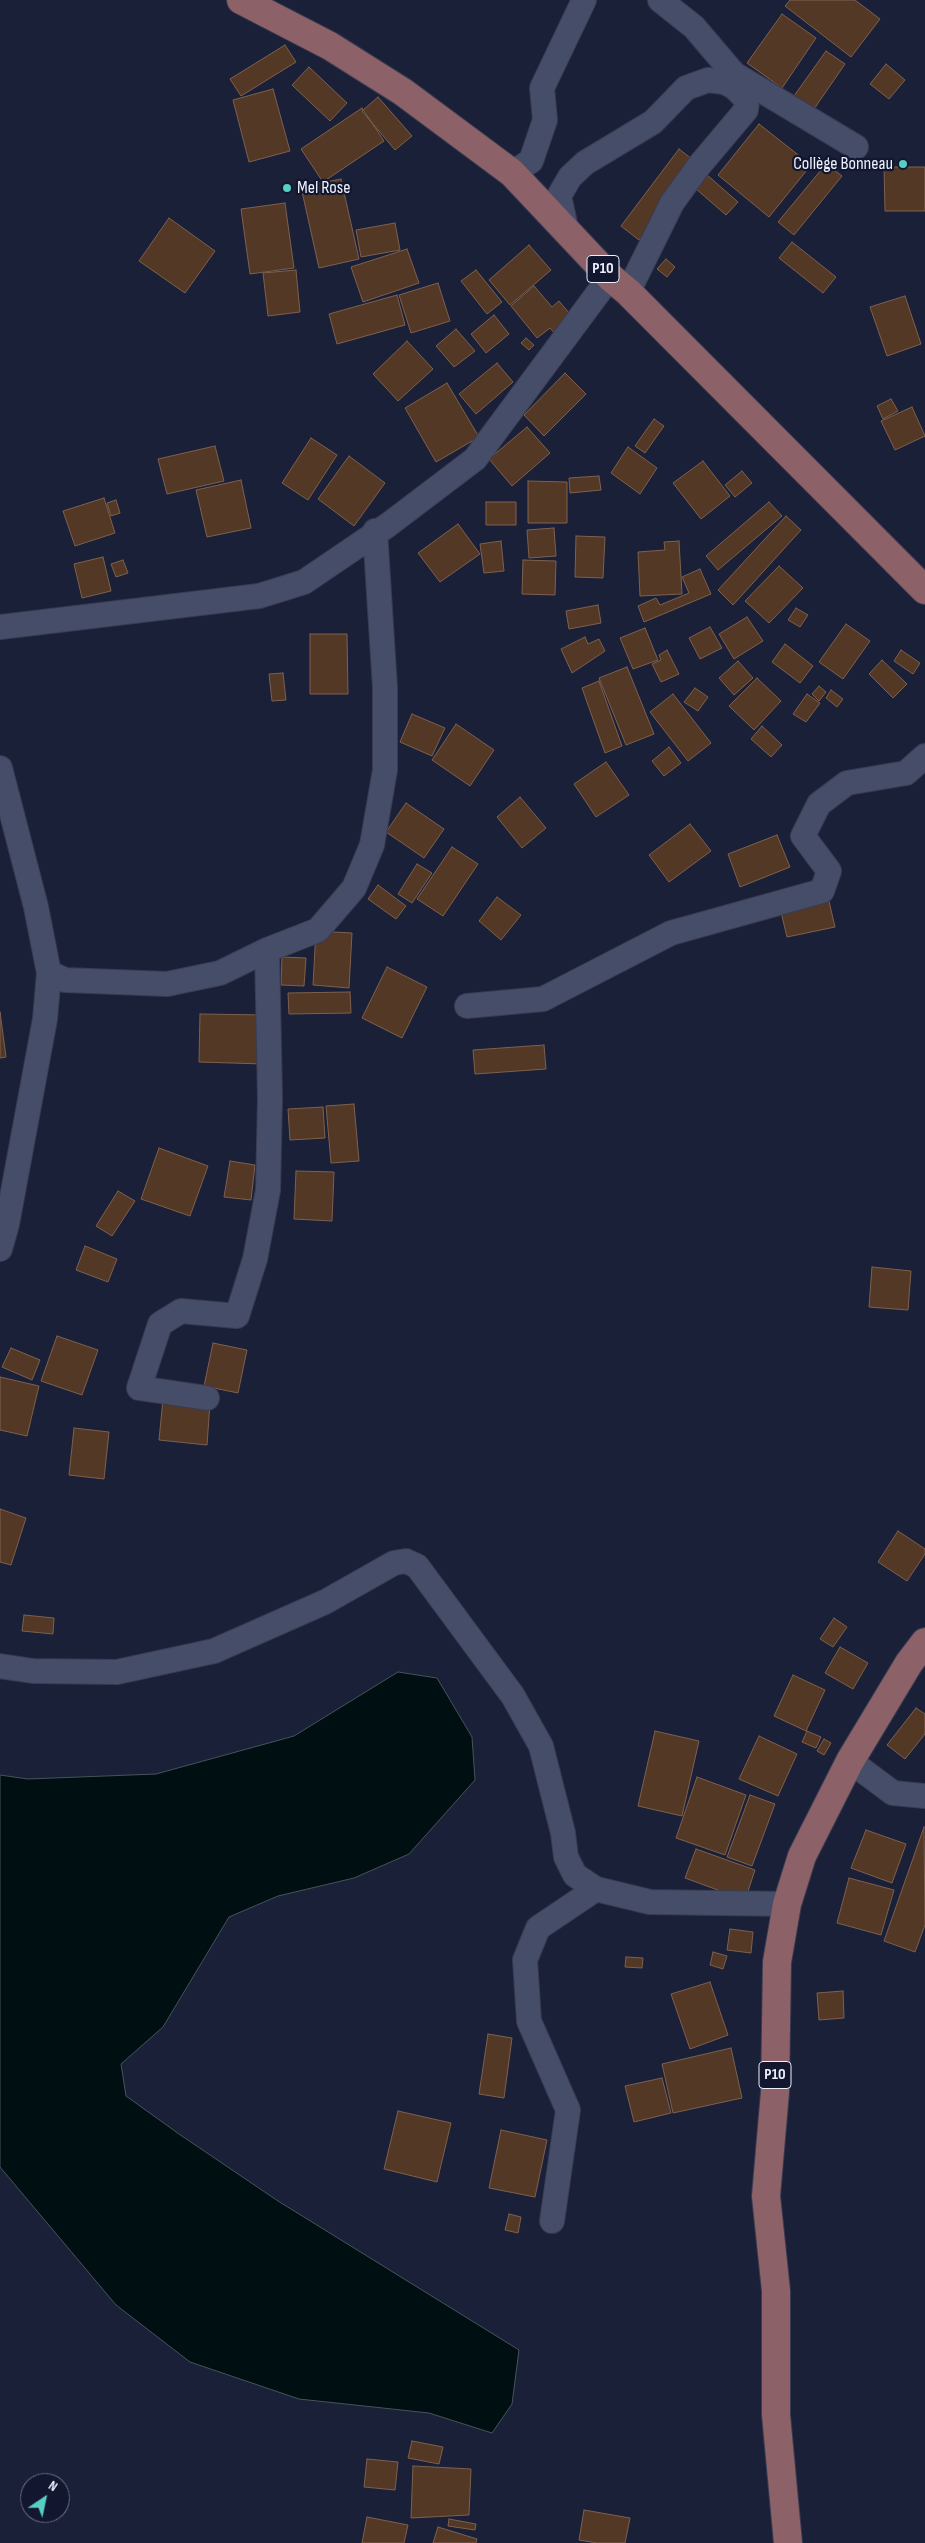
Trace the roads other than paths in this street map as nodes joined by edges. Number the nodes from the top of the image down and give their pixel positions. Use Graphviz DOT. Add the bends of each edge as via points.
graph roads {
  1 [pos="241,0"];
  2 [pos="584,0"];
  3 [pos="660,0"];
  4 [pos="856,147"];
  5 [pos="512,173"];
  6 [pos="566,228"];
  7 [pos="619,284"];
  8 [pos="376,532"];
  9 [pos="925,590"];
  10 [pos="0,628"];
  11 [pos="925,756"];
  12 [pos="0,768"];
  13 [pos="267,950"];
  14 [pos="49,973"];
  15 [pos="467,1006"];
  16 [pos="24,1125"];
  17 [pos="0,1145"];
  18 [pos="0,1248"];
  19 [pos="207,1398"];
  20 [pos="925,1642"];
  21 [pos="0,1666"];
  22 [pos="850,1761"];
  23 [pos="925,1796"];
  24 [pos="596,1889"];
  25 [pos="787,1904"];
  26 [pos="552,2221"];
  27 [pos="788,2543"];
  1 -- 5 [label="main road, P10" via="330,46 403,92"];
  2 -- 5 [label="street" via="542,88 546,120 531,161"];
  3 -- 4 [label="street" via="694,27 734,74"];
  5 -- 6 [label="main road, P10"];
  6 -- 7 [label="main road, P10"];
  6 -- 7 [label="street" via="559,196 570,177 585,163 653,122 686,88 708,80 734,87 746,100 746,110 698,167"];
  7 -- 8 [label="street" via="475,460"];
  7 -- 9 [label="main road, P10"];
  8 -- 10 [label="street" via="304,582 266,594"];
  8 -- 13 [label="street" via="385,688 385,760 372,845 354,888 318,930"];
  11 -- 15 [label="street" via="906,773 847,783 820,804 803,836 829,871 822,891 671,933 544,999"];
  12 -- 14 [label="street" via="36,907"];
  13 -- 14 [label="street" via="220,973 167,984 65,980"];
  13 -- 19 [label="street" via="268,1190 255,1259 237,1316 181,1312 160,1324 139,1388"];
  14 -- 16 [label="street" via="45,1020"];
  16 -- 17 [label="street" via="13,1138"];
  16 -- 18 [label="street"];
  20 -- 22 [label="main road, P10"];
  21 -- 24 [label="street" via="33,1671 117,1672 214,1651 325,1602 394,1563 406,1561 417,1566 517,1704 541,1746 566,1857 576,1875"];
  22 -- 23 [label="street" via="892,1793"];
  22 -- 25 [label="main road, P10" via="802,1856"];
  24 -- 25 [label="street" via="650,1902"];
  24 -- 26 [label="street" via="538,1928 525,1960 529,2021 568,2110"];
  25 -- 27 [label="main road, P10" via="777,1962 774,2092 766,2196 776,2291 776,2415"];
}
